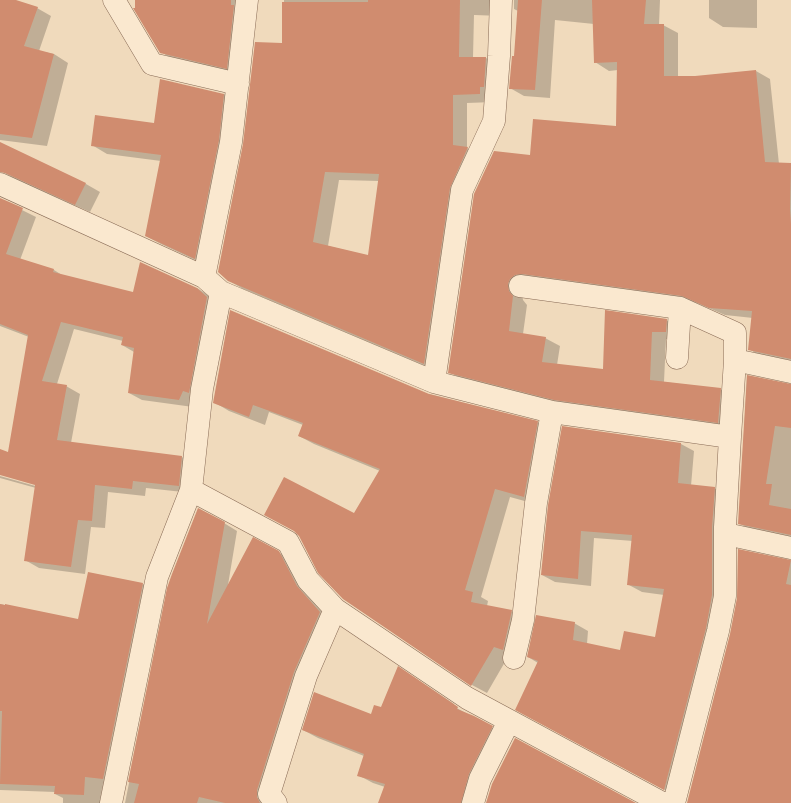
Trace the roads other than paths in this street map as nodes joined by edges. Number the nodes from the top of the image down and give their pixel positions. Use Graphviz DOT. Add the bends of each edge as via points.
graph roads {
  1 [pos="114,0"];
  2 [pos="248,0"];
  3 [pos="501,0"];
  4 [pos="238,84"];
  5 [pos="0,184"];
  6 [pos="204,277"];
  7 [pos="520,286"];
  8 [pos="221,292"];
  9 [pos="680,308"];
  10 [pos="676,358"];
  11 [pos="736,360"];
  12 [pos="791,372"];
  13 [pos="434,382"];
  14 [pos="552,412"];
  15 [pos="730,437"];
  16 [pos="191,490"];
  17 [pos="726,534"];
  18 [pos="791,548"];
  19 [pos="335,610"];
  20 [pos="514,658"];
  21 [pos="509,721"];
  22 [pos="111,803"];
  23 [pos="276,803"];
  24 [pos="473,803"];
  25 [pos="662,803"];
  26 [pos="674,803"];
  1 -- 4 [label="street" via="152,64"];
  2 -- 4 [label="street"];
  3 -- 13 [label="street" via="494,121 462,190"];
  4 -- 6 [label="street" via="231,142"];
  5 -- 6 [label="street"];
  6 -- 8 [label="street"];
  7 -- 9 [label="street"];
  8 -- 13 [label="street"];
  8 -- 16 [label="street" via="202,390"];
  9 -- 10 [label="street"];
  9 -- 11 [label="street" via="736,333"];
  11 -- 12 [label="street"];
  11 -- 15 [label="street"];
  13 -- 14 [label="street"];
  14 -- 15 [label="street"];
  14 -- 20 [label="street" via="536,503 524,620"];
  15 -- 17 [label="street"];
  16 -- 19 [label="street" via="288,542 308,580"];
  16 -- 22 [label="street" via="157,577"];
  17 -- 18 [label="street"];
  17 -- 26 [label="street" via="725,596"];
  19 -- 21 [label="street" via="466,698"];
  19 -- 23 [label="street" via="306,676 269,794"];
  21 -- 24 [label="street" via="480,779"];
  21 -- 25 [label="street"];
}
